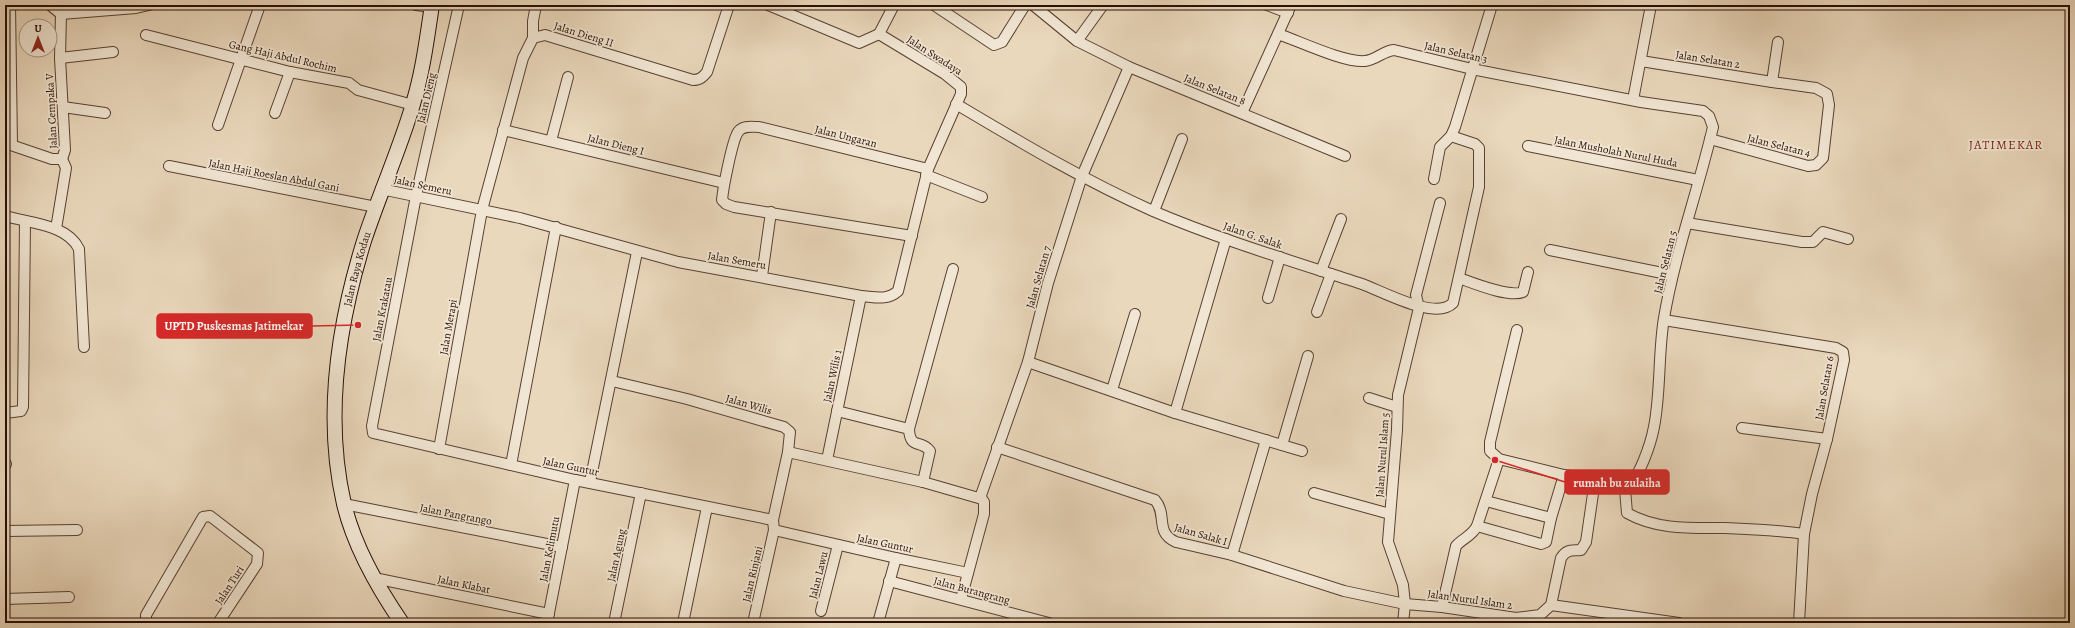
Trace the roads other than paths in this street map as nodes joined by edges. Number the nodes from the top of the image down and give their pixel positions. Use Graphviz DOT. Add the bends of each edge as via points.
graph roads {
  1 [pos="10,5"];
  2 [pos="50,5"];
  3 [pos="148,5"];
  4 [pos="260,5"];
  5 [pos="416,5"];
  6 [pos="459,5"];
  7 [pos="536,5"];
  8 [pos="768,5"];
  9 [pos="894,5"];
  10 [pos="934,5"];
  11 [pos="1025,5"];
  12 [pos="1033,5"];
  13 [pos="1103,5"];
  14 [pos="1267,5"];
  15 [pos="1492,5"];
  16 [pos="1651,5"];
  17 [pos="432,6"];
  18 [pos="725,6"];
  19 [pos="1290,9"];
  20 [pos="61,14"];
  21 [pos="879,34"];
  22 [pos="1278,34"];
  23 [pos="146,35"];
  24 [pos="533,38"];
  25 [pos="1077,41"];
  26 [pos="1778,42"];
  27 [pos="113,52"];
  28 [pos="60,58"];
  29 [pos="241,59"];
  30 [pos="1641,61"];
  31 [pos="1129,67"];
  32 [pos="1472,69"];
  33 [pos="290,72"];
  34 [pos="568,77"];
  35 [pos="1772,82"];
  36 [pos="1633,100"];
  37 [pos="956,104"];
  38 [pos="413,105"];
  39 [pos="63,107"];
  40 [pos="105,113"];
  41 [pos="275,113"];
  42 [pos="1242,113"];
  43 [pos="218,125"];
  44 [pos="503,130"];
  45 [pos="1451,136"];
  46 [pos="1182,139"];
  47 [pos="1710,139"];
  48 [pos="551,141"];
  49 [pos="8,144"];
  50 [pos="1528,146"];
  51 [pos="1346,156"];
  52 [pos="62,159"];
  53 [pos="168,166"];
  54 [pos="927,172"];
  55 [pos="1082,176"];
  56 [pos="1434,179"];
  57 [pos="1698,180"];
  58 [pos="724,183"];
  59 [pos="382,189"];
  60 [pos="416,196"];
  61 [pos="982,197"];
  62 [pos="1440,203"];
  63 [pos="376,208"];
  64 [pos="482,210"];
  65 [pos="1154,211"];
  66 [pos="772,212"];
  67 [pos="5,216"];
  68 [pos="1342,219"];
  69 [pos="25,222"];
  70 [pos="1687,223"];
  71 [pos="556,227"];
  72 [pos="56,229"];
  73 [pos="912,236"];
  74 [pos="1226,239"];
  75 [pos="1848,239"];
  76 [pos="1550,250"];
  77 [pos="637,252"];
  78 [pos="1280,257"];
  79 [pos="953,270"];
  80 [pos="1326,272"];
  81 [pos="1528,272"];
  82 [pos="1672,275"];
  83 [pos="762,276"];
  84 [pos="1459,278"];
  85 [pos="861,296"];
  86 [pos="1268,298"];
  87 [pos="1419,308"];
  88 [pos="1317,312"];
  89 [pos="1135,314"];
  90 [pos="1664,320"];
  91 [pos="1517,330"];
  92 [pos="84,347"];
  93 [pos="1308,356"];
  94 [pos="1028,362"];
  95 [pos="612,381"];
  96 [pos="1112,390"];
  97 [pos="1369,398"];
  98 [pos="1397,407"];
  99 [pos="837,412"];
  100 [pos="5,413"];
  101 [pos="1175,413"];
  102 [pos="372,426"];
  103 [pos="1742,428"];
  104 [pos="909,429"];
  105 [pos="1827,439"];
  106 [pos="1266,440"];
  107 [pos="1282,445"];
  108 [pos="997,447"];
  109 [pos="439,449"];
  110 [pos="1302,451"];
  111 [pos="788,452"];
  112 [pos="1499,459"];
  113 [pos="827,460"];
  114 [pos="511,465"];
  115 [pos="1564,475"];
  116 [pos="575,480"];
  117 [pos="1596,480"];
  118 [pos="590,482"];
  119 [pos="923,482"];
  120 [pos="1625,488"];
  121 [pos="641,493"];
  122 [pos="1314,493"];
  123 [pos="980,498"];
  124 [pos="1486,501"];
  125 [pos="344,504"];
  126 [pos="707,507"];
  127 [pos="1390,514"];
  128 [pos="1551,518"];
  129 [pos="773,525"];
  130 [pos="1477,526"];
  131 [pos="76,530"];
  132 [pos="5,531"];
  133 [pos="1804,534"];
  134 [pos="838,545"];
  135 [pos="562,547"];
  136 [pos="1232,555"];
  137 [pos="896,558"];
  138 [pos="968,572"];
  139 [pos="374,578"];
  140 [pos="889,581"];
  141 [pos="69,597"];
  142 [pos="961,599"];
  143 [pos="5,600"];
  144 [pos="1405,604"];
  145 [pos="1551,605"];
  146 [pos="1442,607"];
  147 [pos="821,611"];
  148 [pos="548,618"];
  149 [pos="1493,619"];
  150 [pos="146,623"];
  151 [pos="218,623"];
  152 [pos="402,623"];
  153 [pos="614,623"];
  154 [pos="684,623"];
  155 [pos="753,623"];
  156 [pos="878,623"];
  157 [pos="1049,623"];
  158 [pos="1403,623"];
  159 [pos="1679,623"];
  160 [pos="1798,623"];
  1 -- 49 [label="street"];
  2 -- 20 [label="street"];
  3 -- 20 [label="street"];
  4 -- 29 [label="street"];
  5 -- 17 [label="street"];
  6 -- 60 [label="street, Jalan Dieng"];
  7 -- 24 [label="street"];
  8 -- 21 [label="street" via="859,43"];
  9 -- 21 [label="street"];
  10 -- 11 [label="street" via="994,44 1002,42"];
  12 -- 25 [label="street, Jalan Selatan 8"];
  13 -- 25 [label="street"];
  14 -- 19 [label="street"];
  15 -- 32 [label="street"];
  16 -- 30 [label="street"];
  17 -- 38 [label="street, Jalan Raya Kodau"];
  18 -- 24 [label="street, Jalan Dieng II" via="707,72 698,80 545,35"];
  19 -- 22 [label="street"];
  20 -- 28 [label="street, Jalan Cempaka V"];
  21 -- 37 [label="street, Jalan Swadaya" via="956,81 961,87"];
  22 -- 32 [label="street, Jalan Selatan 3" via="1353,60 1373,59 1394,50"];
  22 -- 42 [label="street"];
  23 -- 29 [label="street, Gang Haji Abdul Rochim"];
  24 -- 44 [label="street" via="523,58"];
  25 -- 31 [label="street, Jalan Selatan 8"];
  26 -- 35 [label="street"];
  27 -- 28 [label="street"];
  28 -- 39 [label="street, Jalan Cempaka V"];
  29 -- 33 [label="street, Gang Haji Abdul Rochim"];
  29 -- 43 [label="street"];
  30 -- 35 [label="street, Jalan Selatan 2"];
  30 -- 36 [label="street"];
  31 -- 42 [label="street, Jalan Selatan 8"];
  31 -- 55 [label="street, Jalan Selatan 7"];
  32 -- 36 [label="street, Jalan Selatan 3"];
  32 -- 45 [label="street"];
  33 -- 38 [label="street, Gang Haji Abdul Rochim" via="349,83 358,90"];
  33 -- 41 [label="street"];
  34 -- 48 [label="street"];
  35 -- 47 [label="street, Jalan Selatan 4" via="1816,88 1827,94 1829,105 1823,158 1816,165 1808,166"];
  36 -- 47 [label="street, Jalan Selatan 5" via="1703,111 1712,121"];
  37 -- 54 [label="street, Jalan Semeru"];
  37 -- 55 [label="street"];
  38 -- 59 [label="street, Jalan Raya Kodau"];
  39 -- 40 [label="street"];
  39 -- 52 [label="street, Jalan Cempaka V" via="65,150"];
  42 -- 51 [label="street, Jalan Selatan 8"];
  44 -- 48 [label="street, Jalan Dieng I"];
  44 -- 64 [label="street"];
  45 -- 56 [label="street" via="1440,147"];
  45 -- 84 [label="street" via="1475,144 1479,148 1479,187"];
  46 -- 65 [label="street"];
  47 -- 57 [label="street, Jalan Selatan 5"];
  48 -- 58 [label="street, Jalan Dieng I"];
  49 -- 52 [label="street" via="52,159"];
  50 -- 57 [label="street, Jalan Musholah Nurul Huda"];
  52 -- 72 [label="street, Jalan Cempaka V" via="66,168"];
  53 -- 63 [label="street, Jalan Haji Roeslan Abdul Gani"];
  54 -- 58 [label="street, Jalan Ungaran" via="759,127 746,127 738,132"];
  54 -- 61 [label="street, Jalan Ungaran"];
  54 -- 73 [label="street, Jalan Semeru"];
  55 -- 65 [label="street, Jalan G. Salak"];
  55 -- 94 [label="street, Jalan Selatan 7" via="1048,283"];
  57 -- 70 [label="street, Jalan Selatan 5"];
  58 -- 66 [label="street" via="722,200 726,204"];
  59 -- 60 [label="street, Jalan Semeru"];
  59 -- 63 [label="street, Jalan Raya Kodau"];
  60 -- 64 [label="street, Jalan Semeru"];
  60 -- 102 [label="street, Jalan Krakatau"];
  62 -- 87 [label="street, Jalan Nurul Islam 5" via="1416,295"];
  63 -- 125 [label="street, Jalan Raya Kodau" via="351,288 337,364 335,434"];
  64 -- 71 [label="street, Jalan Semeru"];
  64 -- 109 [label="street, Jalan Merapi"];
  65 -- 74 [label="street, Jalan G. Salak"];
  66 -- 73 [label="street"];
  66 -- 83 [label="street"];
  67 -- 69 [label="street"];
  68 -- 80 [label="street"];
  69 -- 72 [label="street"];
  69 -- 100 [label="street" via="23,408 21,412"];
  70 -- 75 [label="street" via="1809,243 1823,232"];
  70 -- 82 [label="street, Jalan Selatan 5"];
  71 -- 77 [label="street, Jalan Semeru"];
  71 -- 114 [label="street"];
  72 -- 92 [label="street" via="75,239 80,249"];
  73 -- 85 [label="street, Jalan Semeru" via="898,291 892,296 882,298"];
  74 -- 78 [label="street, Jalan G. Salak"];
  74 -- 101 [label="street"];
  76 -- 82 [label="street"];
  77 -- 83 [label="street, Jalan Semeru" via="678,262"];
  77 -- 95 [label="street"];
  78 -- 80 [label="street, Jalan G. Salak"];
  78 -- 86 [label="street"];
  79 -- 104 [label="street"];
  80 -- 87 [label="street, Jalan G. Salak"];
  80 -- 88 [label="street"];
  81 -- 84 [label="street" via="1523,292 1519,294"];
  82 -- 90 [label="street, Jalan Selatan 5"];
  83 -- 85 [label="street, Jalan Semeru"];
  84 -- 87 [label="street" via="1451,306"];
  85 -- 99 [label="street, Jalan Wilis 1"];
  87 -- 98 [label="street, Jalan Nurul Islam 5"];
  89 -- 96 [label="street"];
  90 -- 105 [label="street, Jalan Selatan 6" via="1836,348 1843,352 1844,360"];
  90 -- 120 [label="street, Jalan Selatan 5" via="1652,434 1639,470 1630,486"];
  91 -- 112 [label="street" via="1490,442 1490,451"];
  93 -- 107 [label="street"];
  94 -- 96 [label="street"];
  94 -- 108 [label="street, Jalan Selatan 7"];
  95 -- 111 [label="street, Jalan Wilis" via="784,427 790,432"];
  95 -- 118 [label="street"];
  96 -- 101 [label="street"];
  97 -- 98 [label="street"];
  98 -- 127 [label="street, Jalan Nurul Islam 5"];
  99 -- 104 [label="street"];
  99 -- 113 [label="street, Jalan Wilis 1"];
  101 -- 106 [label="street"];
  102 -- 109 [label="street, Jalan Guntur" via="373,433 384,437"];
  103 -- 105 [label="street"];
  104 -- 119 [label="street" via="912,442 928,448 930,452"];
  105 -- 133 [label="street, Jalan Selatan 6"];
  106 -- 107 [label="street"];
  106 -- 136 [label="street"];
  107 -- 110 [label="street"];
  108 -- 123 [label="street, Jalan Selatan 7"];
  108 -- 136 [label="street, Jalan Salak I" via="1155,500 1160,506 1161,524 1168,538"];
  109 -- 114 [label="street, Jalan Guntur"];
  111 -- 113 [label="street"];
  111 -- 129 [label="street, Jalan Wilis"];
  112 -- 115 [label="street"];
  112 -- 124 [label="street"];
  113 -- 119 [label="street"];
  114 -- 116 [label="street, Jalan Guntur"];
  115 -- 117 [label="street"];
  115 -- 128 [label="street"];
  116 -- 118 [label="street, Jalan Guntur"];
  116 -- 135 [label="street, Jalan Kelimutu"];
  117 -- 120 [label="street"];
  117 -- 145 [label="street" via="1586,542 1581,550 1569,550 1561,558"];
  118 -- 121 [label="street, Jalan Guntur"];
  119 -- 123 [label="street"];
  120 -- 133 [label="street" via="1627,513 1658,524 1697,529 1743,529"];
  121 -- 126 [label="street, Jalan Guntur"];
  121 -- 153 [label="street, Jalan Agung"];
  122 -- 127 [label="street"];
  123 -- 138 [label="street" via="984,502 984,514"];
  124 -- 128 [label="street"];
  124 -- 130 [label="street"];
  125 -- 135 [label="street, Jalan Pangrango"];
  125 -- 139 [label="street, Jalan Raya Kodau"];
  126 -- 129 [label="street, Jalan Guntur"];
  126 -- 154 [label="street"];
  127 -- 144 [label="street, Jalan Nurul Islam 5" via="1388,542 1400,572"];
  128 -- 130 [label="street" via="1546,542 1541,544"];
  129 -- 134 [label="street, Jalan Guntur"];
  129 -- 155 [label="street, Jalan Rinjani"];
  130 -- 146 [label="street" via="1473,534 1461,540 1456,546"];
  131 -- 132 [label="street"];
  133 -- 160 [label="street, Jalan Selatan 6"];
  134 -- 137 [label="street, Jalan Guntur"];
  134 -- 147 [label="street, Jalan Lawu"];
  135 -- 148 [label="street, Jalan Kelimutu"];
  136 -- 144 [label="street, Jalan Salak I" via="1272,570 1344,591"];
  137 -- 138 [label="street, Jalan Guntur"];
  137 -- 140 [label="street"];
  138 -- 142 [label="street"];
  139 -- 148 [label="street, Jalan Klabat"];
  139 -- 152 [label="street, Jalan Raya Kodau"];
  140 -- 142 [label="street, Jalan Burangrang"];
  140 -- 156 [label="street"];
  141 -- 143 [label="street"];
  142 -- 157 [label="street, Jalan Burangrang"];
  144 -- 146 [label="street, Jalan Nurul Islam 2"];
  144 -- 158 [label="street, Jalan Nurul Islam 5"];
  145 -- 149 [label="street, Jalan Nurul Islam 2" via="1540,615"];
  145 -- 159 [label="street"];
  146 -- 149 [label="street, Jalan Nurul Islam 2"];
  150 -- 151 [label="street, Jalan Turi" via="146,615 203,517 210,516 258,553 257,564"];
}
